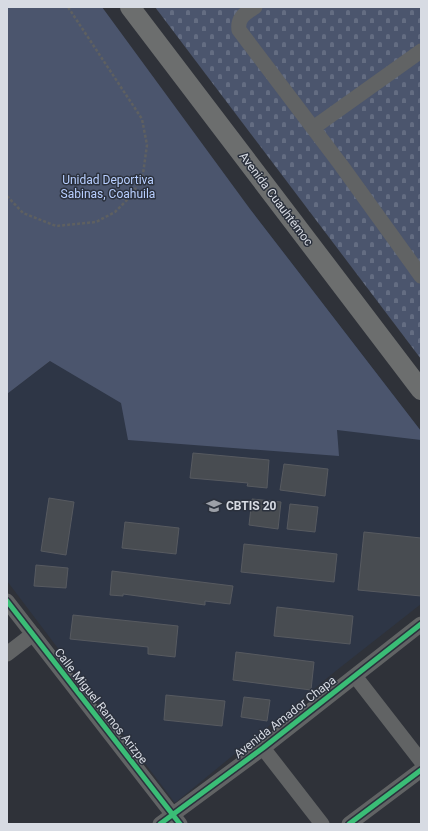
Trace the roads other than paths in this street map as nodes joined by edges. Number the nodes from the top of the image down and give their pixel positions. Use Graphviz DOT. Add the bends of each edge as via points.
graph roads {
  1 [pos="130,7"];
  2 [pos="255,7"];
  3 [pos="421,51"];
  4 [pos="313,128"];
  5 [pos="421,276"];
  6 [pos="421,390"];
  7 [pos="7,601"];
  8 [pos="421,624"];
  9 [pos="32,634"];
  10 [pos="7,654"];
  11 [pos="355,676"];
  12 [pos="263,748"];
  13 [pos="421,761"];
  14 [pos="421,770"];
  15 [pos="176,819"];
  16 [pos="160,824"];
  17 [pos="322,824"];
  18 [pos="349,824"];
  1 -- 6 [label="main road, Avenida Cuauhtémoc"];
  2 -- 4 [label="street" via="242,16 238,24 239,30"];
  3 -- 4 [label="street"];
  4 -- 5 [label="street"];
  7 -- 9 [label="street, Calle Miguel Ramos Arizpe"];
  8 -- 11 [label="street, Avenida Amador Chapa"];
  9 -- 10 [label="street"];
  9 -- 15 [label="street, Calle Miguel Ramos Arizpe"];
  11 -- 12 [label="street, Avenida Amador Chapa"];
  11 -- 13 [label="street"];
  12 -- 15 [label="street, Avenida Amador Chapa"];
  12 -- 17 [label="street"];
  14 -- 18 [label="street"];
  15 -- 16 [label="street, Avenida Amador Chapa"];
}
